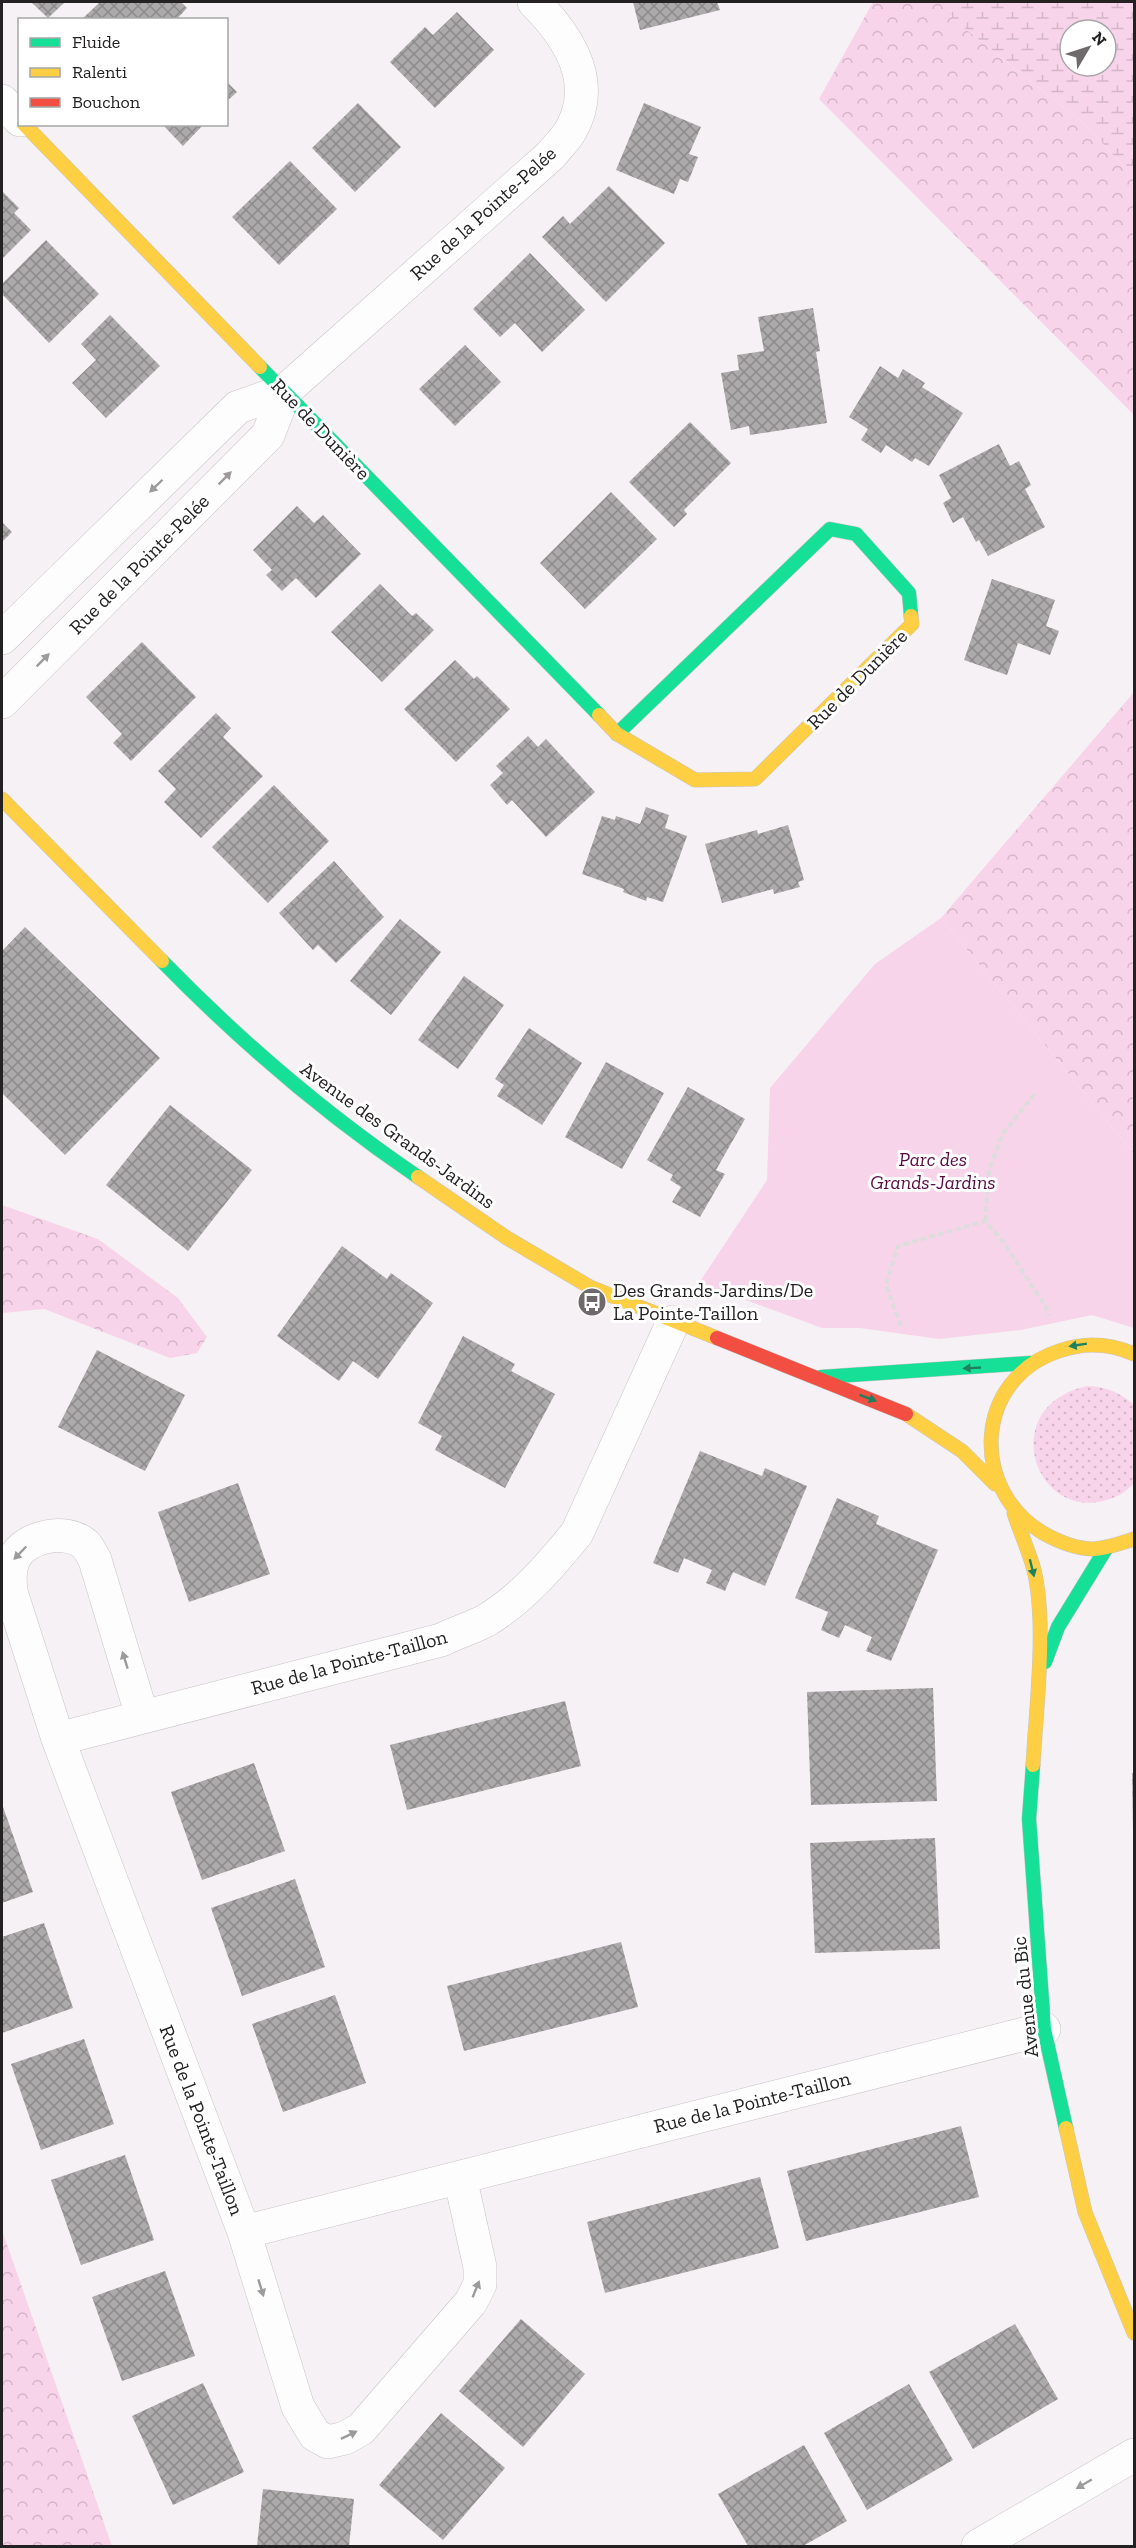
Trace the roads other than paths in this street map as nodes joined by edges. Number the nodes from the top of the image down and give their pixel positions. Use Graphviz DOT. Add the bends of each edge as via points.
graph roads {
  1 [pos="534,2"];
  2 [pos="2,101"];
  3 [pos="18,118"];
  4 [pos="26,126"];
  5 [pos="285,391"];
  6 [pos="2,638"];
  7 [pos="2,702"];
  8 [pos="617,734"];
  9 [pos="6,812"];
  10 [pos="673,1322"];
  11 [pos="1134,1354"];
  12 [pos="1030,1363"];
  13 [pos="813,1378"];
  14 [pos="995,1484"];
  15 [pos="1014,1513"];
  16 [pos="1134,1539"];
  17 [pos="1107,1548"];
  18 [pos="1038,1680"];
  19 [pos="142,1716"];
  20 [pos="58,1739"];
  21 [pos="1044,2029"];
  22 [pos="460,2177"];
  23 [pos="244,2232"];
  24 [pos="1134,2333"];
  25 [pos="1134,2455"];
  26 [pos="978,2547"];
  1 -- 5 [label="street, Rue de la Pointe-Pelée" via="569,44 581,72 582,102 571,130 550,155"];
  2 -- 3 [label="street"];
  4 -- 5 [label="street, Rue de Dunière"];
  5 -- 6 [label="street, Rue de la Pointe-Pelée, one-way" via="237,407"];
  7 -- 5 [label="street, Rue de la Pointe-Pelée, one-way" via="268,435"];
  5 -- 8 [label="street, Rue de Dunière"];
  8 -- 8 [label="street, Rue de Dunière" via="830,530 856,534 909,593 912,624 755,779 694,780"];
  9 -- 10 [label="street, Avenue des Grands-Jardins" via="66,861 212,1012 376,1149 507,1238 590,1287"];
  10 -- 13 [label="street, Avenue des Grands-Jardins"];
  10 -- 19 [label="street, Rue de la Pointe-Taillon" via="577,1533 520,1595 484,1621 441,1640"];
  11 -- 12 [label="street, one-way" via="1092,1343 1059,1348"];
  12 -- 13 [label="street, Avenue des Grands-Jardins, one-way"];
  12 -- 14 [label="street" via="1007,1387 992,1417 988,1450"];
  13 -- 14 [label="street, Avenue des Grands-Jardins, one-way" via="897,1409 933,1428 958,1445"];
  14 -- 15 [label="street"];
  15 -- 17 [label="street" via="1040,1535 1072,1547"];
  15 -- 18 [label="street, Avenue du Bic, one-way" via="1034,1571"];
  16 -- 17 [label="street"];
  17 -- 18 [label="street, Avenue du Bic" via="1058,1627"];
  18 -- 21 [label="street, Avenue du Bic" via="1029,1819"];
  19 -- 20 [label="street, Rue de la Pointe-Taillon"];
  19 -- 20 [label="street, Rue de la Pointe-Taillon, one-way" via="95,1560 86,1544 68,1535 51,1536 21,1548 9,1575"];
  20 -- 23 [label="street, Rue de la Pointe-Taillon"];
  21 -- 22 [label="street, Rue de la Pointe-Taillon"];
  21 -- 24 [label="street, Avenue du Bic" via="1085,2212"];
  22 -- 23 [label="street, Rue de la Pointe-Taillon"];
  23 -- 22 [label="street, Rue de la Pointe-Taillon, one-way" via="298,2407 315,2434 328,2442 345,2438 361,2429 471,2302 480,2284 480,2267"];
  25 -- 26 [label="street, one-way"];
}
